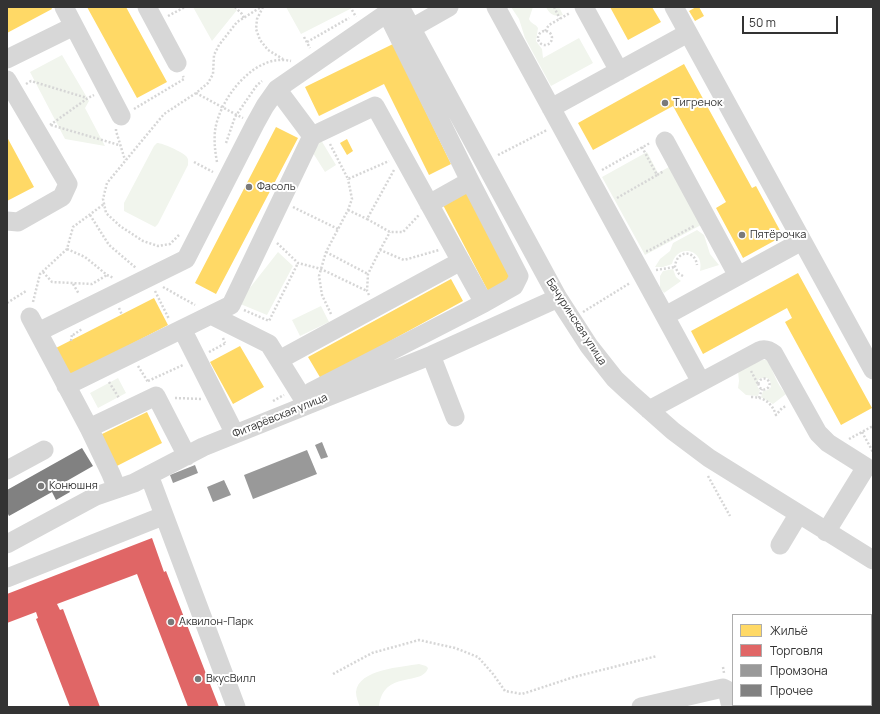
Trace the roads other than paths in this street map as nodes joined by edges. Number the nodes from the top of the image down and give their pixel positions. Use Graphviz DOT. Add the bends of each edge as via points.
graph roads {
  1 [pos="64,7"];
  2 [pos="147,7"];
  3 [pos="450,7"];
  4 [pos="496,7"];
  5 [pos="674,7"];
  6 [pos="580,8"];
  7 [pos="395,9"];
  8 [pos="74,26"];
  9 [pos="412,28"];
  10 [pos="688,33"];
  11 [pos="7,59"];
  12 [pos="177,63"];
  13 [pos="619,71"];
  14 [pos="10,85"];
  15 [pos="277,89"];
  16 [pos="551,108"];
  17 [pos="121,116"];
  18 [pos="318,134"];
  19 [pos="665,141"];
  20 [pos="470,181"];
  21 [pos="429,204"];
  22 [pos="7,221"];
  23 [pos="802,241"];
  24 [pos="457,254"];
  25 [pos="738,276"];
  26 [pos="558,298"];
  27 [pos="484,303"];
  28 [pos="211,315"];
  29 [pos="665,316"];
  30 [pos="179,331"];
  31 [pos="432,355"];
  32 [pos="279,360"];
  33 [pos="873,370"];
  34 [pos="702,382"];
  35 [pos="66,386"];
  36 [pos="307,405"];
  37 [pos="649,410"];
  38 [pos="455,417"];
  39 [pos="89,428"];
  40 [pos="235,434"];
  41 [pos="44,450"];
  42 [pos="187,456"];
  43 [pos="872,466"];
  44 [pos="7,470"];
  45 [pos="149,476"];
  46 [pos="117,489"];
  47 [pos="798,515"];
  48 [pos="163,516"];
  49 [pos="826,532"];
  50 [pos="7,544"];
  51 [pos="780,546"];
  52 [pos="873,560"];
  53 [pos="7,578"];
  54 [pos="236,707"];
  55 [pos="641,707"];
  56 [pos="732,707"];
  1 -- 8 [label="street"];
  2 -- 12 [label="street"];
  3 -- 9 [label="street"];
  4 -- 16 [label="street"];
  5 -- 10 [label="street"];
  6 -- 13 [label="street"];
  7 -- 9 [label="street, Бачуринская улица"];
  7 -- 15 [label="street"];
  7 -- 20 [label="street"];
  8 -- 11 [label="street"];
  8 -- 17 [label="street"];
  9 -- 26 [label="street, Бачуринская улица"];
  10 -- 13 [label="street"];
  10 -- 23 [label="street"];
  13 -- 16 [label="street"];
  14 -- 22 [label="street" via="45,129 68,184 62,197 18,222"];
  15 -- 18 [label="street"];
  15 -- 35 [label="street" via="255,124 186,259 148,278 34,325"];
  16 -- 29 [label="street"];
  18 -- 21 [label="street" via="375,106"];
  18 -- 28 [label="street" via="231,305"];
  19 -- 25 [label="street"];
  20 -- 21 [label="street"];
  20 -- 27 [label="street" via="519,276 514,286"];
  21 -- 24 [label="street"];
  23 -- 25 [label="street"];
  23 -- 33 [label="street"];
  24 -- 27 [label="street"];
  24 -- 32 [label="street" via="378,307"];
  25 -- 29 [label="street"];
  26 -- 31 [label="street, Фитарёвская улица"];
  26 -- 37 [label="street, Бачуринская улица" via="600,360 628,392"];
  27 -- 36 [label="street" via="310,392"];
  28 -- 30 [label="street"];
  28 -- 32 [label="street" via="269,344"];
  29 -- 34 [label="street"];
  30 -- 35 [label="street"];
  30 -- 40 [label="street"];
  31 -- 36 [label="street, Фитарёвская улица"];
  31 -- 38 [label="street"];
  32 -- 36 [label="street"];
  34 -- 37 [label="street"];
  34 -- 43 [label="street" via="759,351 767,350 774,354 818,433 834,447"];
  35 -- 39 [label="street"];
  36 -- 40 [label="street, Фитарёвская улица"];
  37 -- 47 [label="street, Бачуринская улица" via="709,458"];
  39 -- 42 [label="street" via="127,410 165,397"];
  39 -- 46 [label="street"];
  40 -- 42 [label="street, Фитарёвская улица"];
  41 -- 44 [label="street"];
  42 -- 45 [label="street, Фитарёвская улица"];
  43 -- 49 [label="street"];
  45 -- 46 [label="street, Фитарёвская улица"];
  45 -- 48 [label="street"];
  46 -- 50 [label="street, Фитарёвская улица" via="96,496"];
  47 -- 49 [label="street, Бачуринская улица"];
  47 -- 51 [label="street"];
  48 -- 53 [label="street" via="68,562"];
  48 -- 54 [label="street"];
  49 -- 52 [label="street, Бачуринская улица"];
  55 -- 56 [label="street" via="723,688 727,690"];
}
